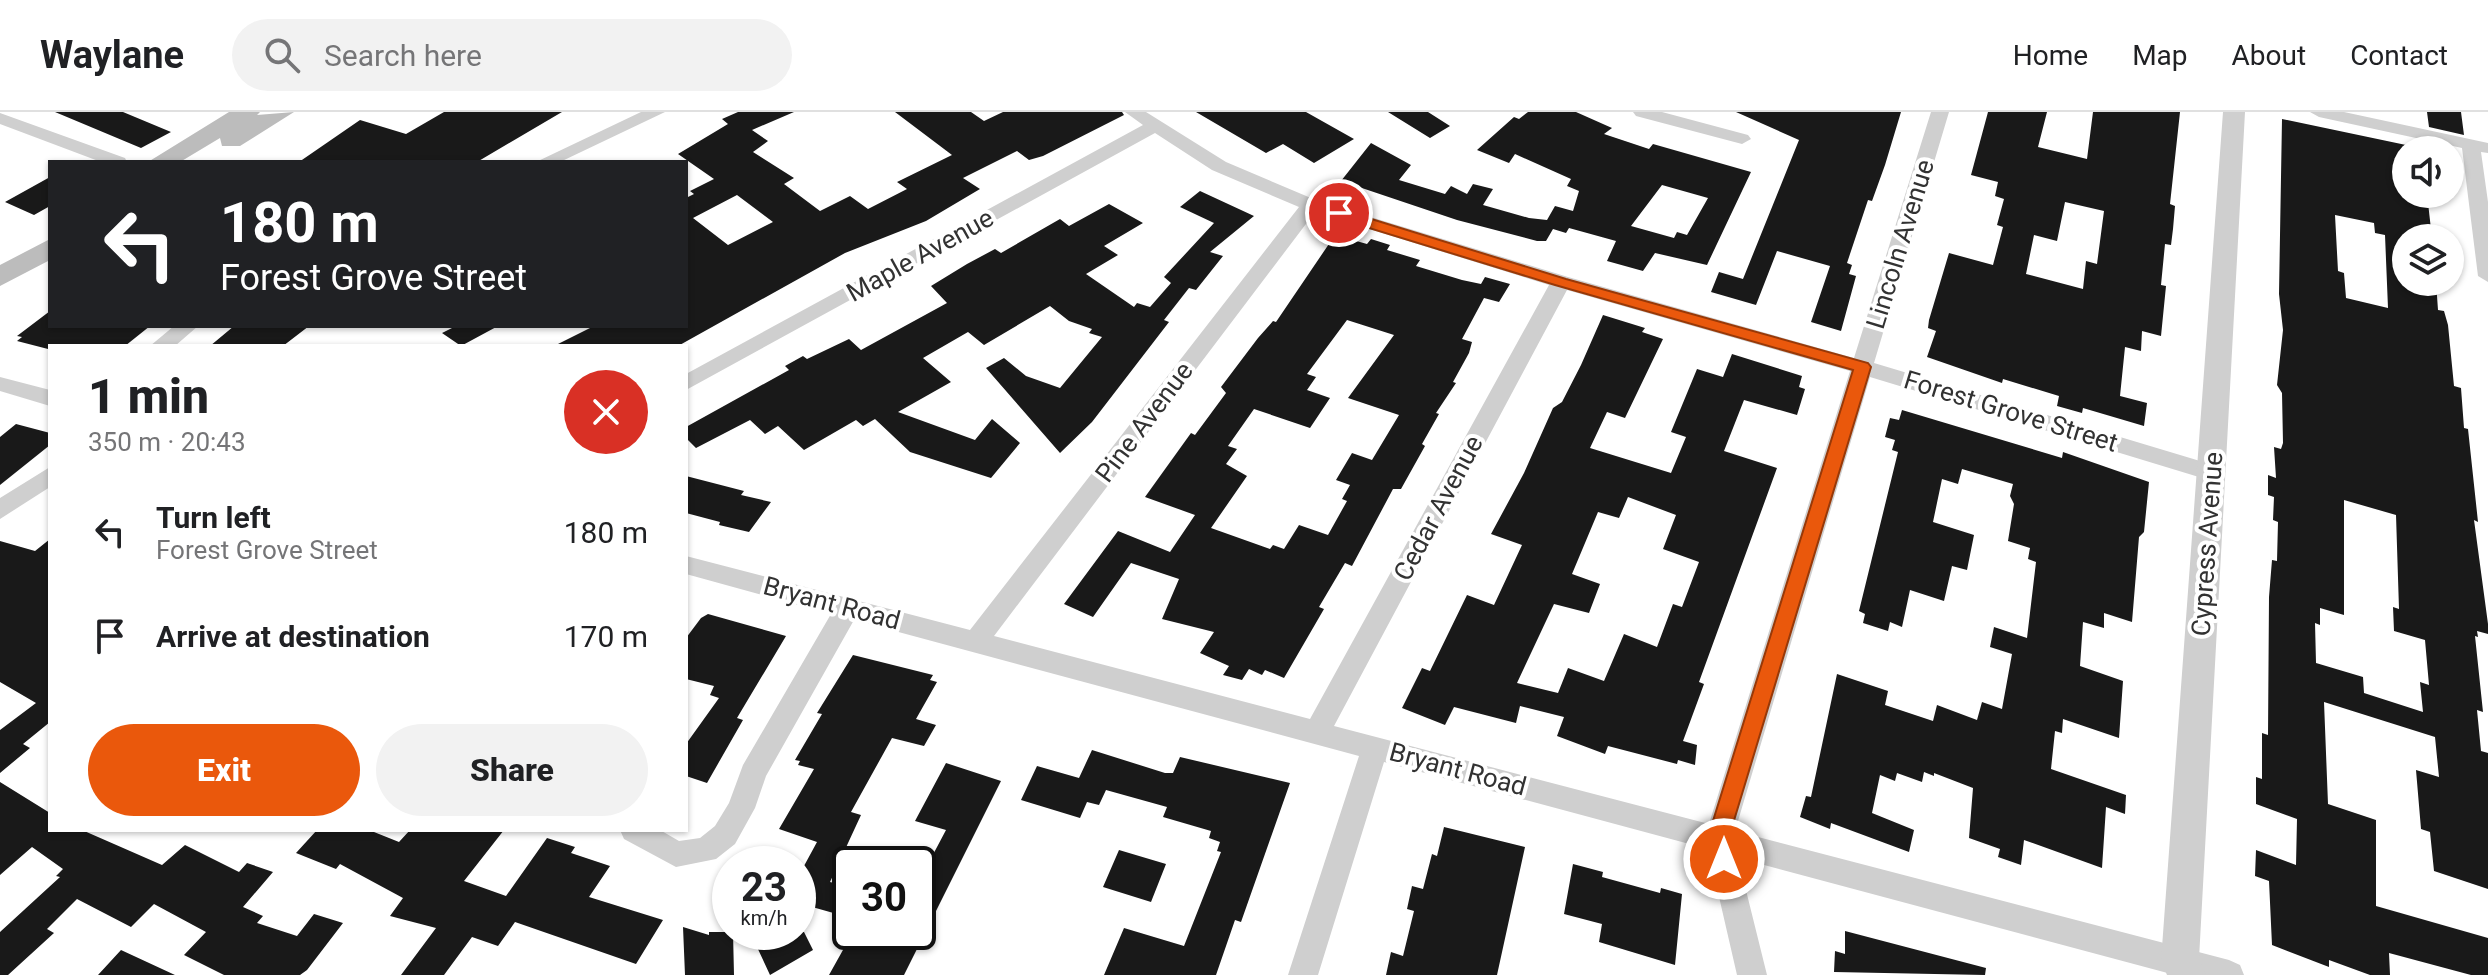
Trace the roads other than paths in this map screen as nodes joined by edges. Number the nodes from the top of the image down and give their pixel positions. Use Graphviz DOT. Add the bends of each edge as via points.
graph roads {
  1 [pos="247,112"];
  2 [pos="281,112"];
  3 [pos="656,112"];
  4 [pos="1134,112"];
  5 [pos="1642,112"];
  6 [pos="1940,112"];
  7 [pos="2234,112"];
  8 [pos="2319,112"];
  9 [pos="0,118"];
  10 [pos="1155,126"];
  11 [pos="1742,139"];
  12 [pos="2479,146"];
  13 [pos="113,160"];
  14 [pos="164,160"];
  15 [pos="199,160"];
  16 [pos="549,160"];
  17 [pos="1311,205"];
  18 [pos="48,227"];
  19 [pos="48,249"];
  20 [pos="0,255"];
  21 [pos="2488,276"];
  22 [pos="0,277"];
  23 [pos="1561,282"];
  24 [pos="185,328"];
  25 [pos="164,344"];
  26 [pos="1862,367"];
  27 [pos="688,382"];
  28 [pos="0,384"];
  29 [pos="48,397"];
  30 [pos="2212,473"];
  31 [pos="48,476"];
  32 [pos="0,510"];
  33 [pos="688,566"];
  34 [pos="848,607"];
  35 [pos="977,640"];
  36 [pos="1316,733"];
  37 [pos="1375,748"];
  38 [pos="638,832"];
  39 [pos="1719,837"];
  40 [pos="2183,968"];
  41 [pos="1303,975"];
  42 [pos="1752,975"];
  43 [pos="2229,975"];
  1 -- 14 [label="main road"];
  2 -- 15 [label="main road"];
  3 -- 16 [label="street"];
  4 -- 10 [label="street, Forest Grove Street"];
  5 -- 11 [label="street"];
  6 -- 26 [label="street, Lincoln Avenue"];
  7 -- 30 [label="street, Cypress Avenue"];
  8 -- 12 [label="street"];
  9 -- 13 [label="street"];
  10 -- 17 [label="street, Forest Grove Street" via="1255,184"];
  10 -- 27 [label="street, Maple Avenue"];
  12 -- 21 [label="street"];
  17 -- 23 [label="street, Forest Grove Street"];
  17 -- 35 [label="street, Pine Avenue"];
  18 -- 20 [label="main road"];
  19 -- 22 [label="main road"];
  23 -- 26 [label="street, Forest Grove Street"];
  23 -- 36 [label="street, Cedar Avenue"];
  24 -- 25 [label="street"];
  26 -- 30 [label="street, Forest Grove Street"];
  26 -- 39 [label="street, Lincoln Avenue"];
  28 -- 29 [label="street"];
  30 -- 40 [label="street, Cypress Avenue"];
  31 -- 32 [label="street"];
  33 -- 34 [label="street, Bryant Road"];
  34 -- 35 [label="street, Bryant Road"];
  34 -- 38 [label="street" via="753,773 725,835 706,850 676,854"];
  35 -- 36 [label="street, Bryant Road"];
  36 -- 37 [label="street, Bryant Road"];
  37 -- 39 [label="street, Bryant Road"];
  37 -- 41 [label="street"];
  39 -- 40 [label="street, Bryant Road"];
  39 -- 42 [label="street"];
  40 -- 43 [label="street, Bryant Road"];
}
